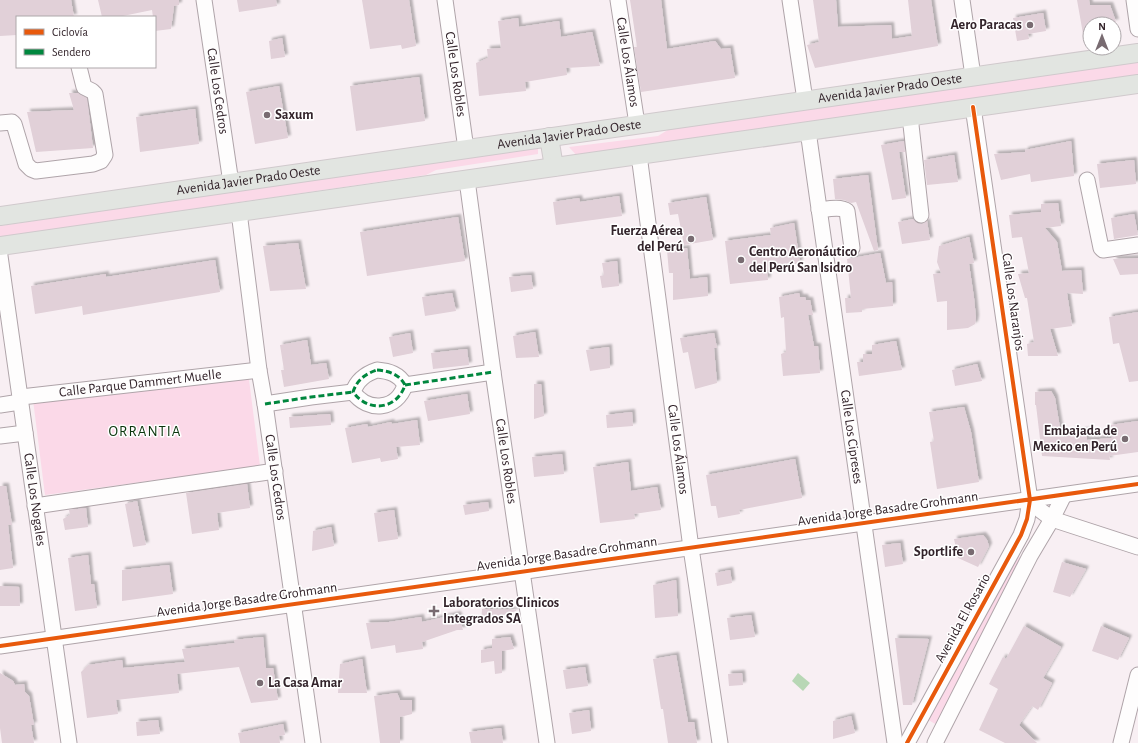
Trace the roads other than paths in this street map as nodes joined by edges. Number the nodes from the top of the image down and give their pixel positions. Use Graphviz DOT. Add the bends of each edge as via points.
graph roads {
  1 [pos="204,0"];
  2 [pos="445,0"];
  3 [pos="618,0"];
  4 [pos="790,0"];
  5 [pos="962,0"];
  6 [pos="1134,0"];
  7 [pos="1138,29"];
  8 [pos="1138,53"];
  9 [pos="79,68"];
  10 [pos="973,76"];
  11 [pos="1138,84"];
  12 [pos="805,100"];
  13 [pos="973,107"];
  14 [pos="910,116"];
  15 [pos="0,123"];
  16 [pos="637,124"];
  17 [pos="808,131"];
  18 [pos="550,137"];
  19 [pos="466,149"];
  20 [pos="639,155"];
  21 [pos="554,167"];
  22 [pos="467,180"];
  23 [pos="1087,180"];
  24 [pos="231,183"];
  25 [pos="819,210"];
  26 [pos="239,212"];
  27 [pos="921,215"];
  28 [pos="0,216"];
  29 [pos="1138,245"];
  30 [pos="0,246"];
  31 [pos="852,248"];
  32 [pos="0,256"];
  33 [pos="259,370"];
  34 [pos="493,372"];
  35 [pos="405,385"];
  36 [pos="353,392"];
  37 [pos="21,400"];
  38 [pos="266,404"];
  39 [pos="0,405"];
  40 [pos="25,433"];
  41 [pos="0,436"];
  42 [pos="275,470"];
  43 [pos="1138,484"];
  44 [pos="1064,495"];
  45 [pos="1030,500"];
  46 [pos="34,506"];
  47 [pos="1052,519"];
  48 [pos="864,523"];
  49 [pos="1138,547"];
  50 [pos="691,548"];
  51 [pos="522,572"];
  52 [pos="293,604"];
  53 [pos="53,639"];
  54 [pos="0,646"];
  55 [pos="1138,675"];
  56 [pos="69,743"];
  57 [pos="312,743"];
  58 [pos="547,743"];
  59 [pos="720,743"];
  60 [pos="895,743"];
  61 [pos="907,743"];
  62 [pos="935,743"];
  63 [pos="1121,743"];
  1 -- 24 [label="street, Calle Los Cedros"];
  2 -- 19 [label="street, Calle Los Robles"];
  3 -- 16 [label="street, Calle Los Álamos"];
  4 -- 12 [label="street"];
  5 -- 10 [label="street"];
  6 -- 7 [label="street"];
  8 -- 10 [label="main road, Avenida Javier Prado Oeste"];
  9 -- 15 [label="street" via="84,87 95,94 105,155 101,161 36,171 26,164 14,124"];
  10 -- 12 [label="main road, Avenida Javier Prado Oeste"];
  11 -- 13 [label="main road"];
  12 -- 16 [label="main road, Avenida Javier Prado Oeste"];
  13 -- 14 [label="main road"];
  13 -- 45 [label="street, Calle Los Naranjos"];
  14 -- 17 [label="main road"];
  14 -- 27 [label="street"];
  16 -- 18 [label="main road, Avenida Javier Prado Oeste"];
  17 -- 20 [label="main road"];
  17 -- 25 [label="street, Calle Los Cipreses"];
  18 -- 19 [label="main road, Avenida Javier Prado Oeste"];
  18 -- 21 [label="main road"];
  19 -- 24 [label="main road, Avenida Javier Prado Oeste"];
  20 -- 21 [label="main road"];
  20 -- 50 [label="street, Calle Los Álamos"];
  21 -- 22 [label="main road"];
  22 -- 26 [label="main road"];
  22 -- 34 [label="street, Calle Los Robles"];
  23 -- 29 [label="street" via="1100,248 1103,250"];
  24 -- 28 [label="main road, Avenida Javier Prado Oeste"];
  25 -- 31 [label="street" via="840,208 847,211"];
  25 -- 48 [label="street, Calle Los Cipreses"];
  26 -- 30 [label="main road"];
  26 -- 33 [label="street, Calle Los Cedros"];
  32 -- 37 [label="street, Calle Los Nogales"];
  33 -- 37 [label="street, Calle Parque Dammert Muelle"];
  33 -- 38 [label="street, Calle Los Cedros"];
  34 -- 35 [label="street"];
  34 -- 51 [label="street, Calle Los Robles"];
  35 -- 36 [label="street" via="398,397 382,406 364,403"];
  35 -- 36 [label="street" via="395,374 377,370 361,378"];
  36 -- 38 [label="street"];
  37 -- 39 [label="street, Calle Parque Dammert Muelle"];
  37 -- 40 [label="street, Calle Los Nogales"];
  38 -- 42 [label="street, Calle Los Cedros"];
  40 -- 41 [label="street"];
  40 -- 46 [label="street, Calle Los Nogales"];
  42 -- 46 [label="street"];
  42 -- 52 [label="street, Calle Los Cedros"];
  43 -- 44 [label="street, Avenida Jorge Basadre Grohmann"];
  44 -- 45 [label="street, Avenida Jorge Basadre Grohmann"];
  44 -- 47 [label="street"];
  45 -- 47 [label="street"];
  45 -- 48 [label="street, Avenida Jorge Basadre Grohmann"];
  45 -- 61 [label="street, Avenida El Rosario" via="1021,535"];
  46 -- 53 [label="street, Calle Los Nogales"];
  47 -- 49 [label="street"];
  47 -- 62 [label="street"];
  48 -- 50 [label="street, Avenida Jorge Basadre Grohmann"];
  48 -- 60 [label="street, Calle Los Cipreses"];
  50 -- 51 [label="street, Avenida Jorge Basadre Grohmann"];
  50 -- 59 [label="street, Calle Los Álamos"];
  51 -- 52 [label="street, Avenida Jorge Basadre Grohmann"];
  51 -- 58 [label="street, Calle Los Robles"];
  52 -- 53 [label="street, Avenida Jorge Basadre Grohmann"];
  52 -- 57 [label="street, Calle Los Cedros"];
  53 -- 54 [label="street, Avenida Jorge Basadre Grohmann"];
  53 -- 56 [label="street, Calle Los Nogales"];
  55 -- 63 [label="street"];
}
